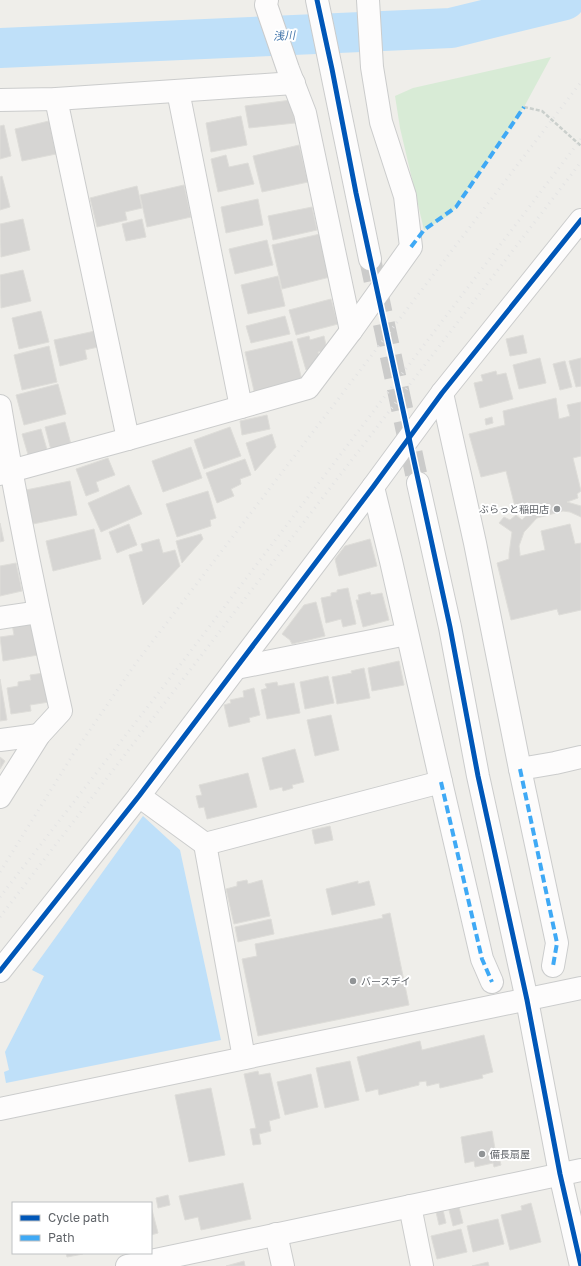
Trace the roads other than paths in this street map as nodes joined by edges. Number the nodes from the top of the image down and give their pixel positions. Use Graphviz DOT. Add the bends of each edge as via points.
graph roads {
  1 [pos="317,1"];
  2 [pos="368,2"];
  3 [pos="267,3"];
  4 [pos="291,76"];
  5 [pos="178,91"];
  6 [pos="56,99"];
  7 [pos="0,100"];
  8 [pos="581,220"];
  9 [pos="370,259"];
  10 [pos="351,331"];
  11 [pos="442,393"];
  12 [pos="0,406"];
  13 [pos="241,407"];
  14 [pos="128,439"];
  15 [pos="5,472"];
  16 [pos="418,483"];
  17 [pos="373,487"];
  18 [pos="39,612"];
  19 [pos="0,618"];
  20 [pos="407,634"];
  21 [pos="236,668"];
  22 [pos="38,735"];
  23 [pos="0,740"];
  24 [pos="581,757"];
  25 [pos="520,768"];
  26 [pos="441,782"];
  27 [pos="138,796"];
  28 [pos="0,797"];
  29 [pos="205,844"];
  30 [pos="553,966"];
  31 [pos="0,971"];
  32 [pos="492,982"];
  33 [pos="581,988"];
  34 [pos="526,1000"];
  35 [pos="244,1058"];
  36 [pos="0,1109"];
  37 [pos="571,1172"];
  38 [pos="410,1206"];
  39 [pos="276,1234"];
  40 [pos="127,1266"];
  41 [pos="283,1266"];
  42 [pos="422,1266"];
  43 [pos="581,1266"];
  1 -- 9 [label="street"];
  2 -- 10 [label="street" via="372,67 381,122 405,196 411,247"];
  3 -- 4 [label="street"];
  4 -- 5 [label="street"];
  4 -- 10 [label="street" via="305,113"];
  5 -- 6 [label="street"];
  5 -- 13 [label="street"];
  6 -- 7 [label="street"];
  6 -- 14 [label="street"];
  8 -- 11 [label="street"];
  10 -- 13 [label="street" via="308,388"];
  11 -- 17 [label="street"];
  11 -- 25 [label="street"];
  12 -- 15 [label="street"];
  13 -- 14 [label="street"];
  14 -- 15 [label="street"];
  15 -- 18 [label="street"];
  16 -- 34 [label="street"];
  17 -- 20 [label="street"];
  17 -- 21 [label="street"];
  18 -- 19 [label="street"];
  18 -- 22 [label="street" via="61,711"];
  20 -- 21 [label="street"];
  20 -- 26 [label="street"];
  21 -- 27 [label="street"];
  22 -- 23 [label="street"];
  22 -- 28 [label="street"];
  24 -- 25 [label="street"];
  25 -- 30 [label="street" via="557,944"];
  26 -- 29 [label="street"];
  26 -- 32 [label="street" via="482,959"];
  27 -- 29 [label="street"];
  27 -- 31 [label="street"];
  29 -- 35 [label="street"];
  33 -- 34 [label="street"];
  34 -- 35 [label="street"];
  34 -- 37 [label="street"];
  35 -- 36 [label="street"];
  37 -- 38 [label="street"];
  37 -- 43 [label="street"];
  38 -- 39 [label="street"];
  38 -- 42 [label="street"];
  39 -- 40 [label="street"];
  39 -- 41 [label="street"];
}
